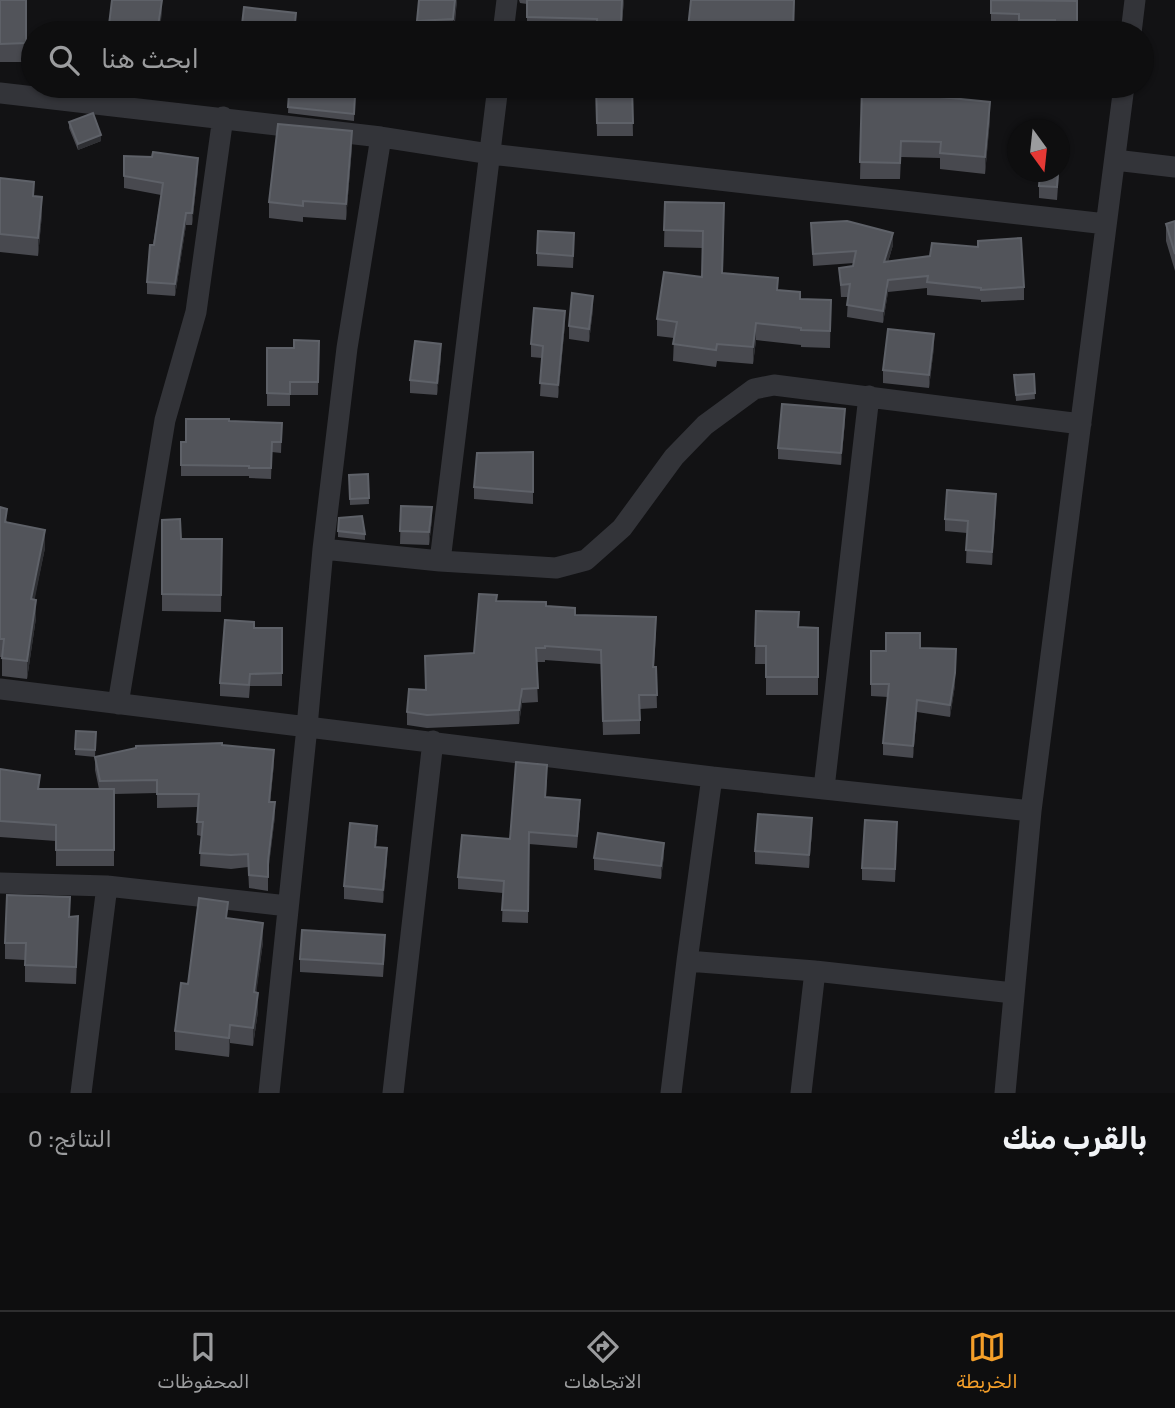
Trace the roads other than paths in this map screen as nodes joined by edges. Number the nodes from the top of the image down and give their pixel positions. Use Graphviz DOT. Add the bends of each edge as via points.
graph roads {
  1 [pos="507,0"];
  2 [pos="1135,0"];
  3 [pos="504,21"];
  4 [pos="1132,21"];
  5 [pos="0,93"];
  6 [pos="21,95"];
  7 [pos="46,98"];
  8 [pos="497,98"];
  9 [pos="1123,98"];
  10 [pos="223,117"];
  11 [pos="381,137"];
  12 [pos="490,154"];
  13 [pos="1115,160"];
  14 [pos="1175,167"];
  15 [pos="1106,224"];
  16 [pos="869,396"];
  17 [pos="1081,424"];
  18 [pos="323,549"];
  19 [pos="440,561"];
  20 [pos="0,690"];
  21 [pos="118,704"];
  22 [pos="307,727"];
  23 [pos="433,741"];
  24 [pos="712,778"];
  25 [pos="824,788"];
  26 [pos="1031,811"];
  27 [pos="0,883"];
  28 [pos="107,886"];
  29 [pos="288,906"];
  30 [pos="687,961"];
  31 [pos="815,971"];
  32 [pos="1013,993"];
  33 [pos="81,1093"];
  34 [pos="269,1093"];
  35 [pos="393,1093"];
  36 [pos="671,1093"];
  37 [pos="801,1093"];
  38 [pos="1004,1093"];
  1 -- 3 [label="street"];
  2 -- 4 [label="street"];
  5 -- 6 [label="street"];
  7 -- 10 [label="street"];
  8 -- 12 [label="street"];
  9 -- 13 [label="street"];
  10 -- 11 [label="street"];
  10 -- 21 [label="street" via="196,312 165,420"];
  11 -- 12 [label="street"];
  11 -- 18 [label="street" via="347,348"];
  12 -- 15 [label="street"];
  12 -- 19 [label="street"];
  13 -- 14 [label="street"];
  13 -- 15 [label="street"];
  15 -- 17 [label="street"];
  16 -- 17 [label="street"];
  16 -- 19 [label="street" via="774,385 754,389 705,425 674,457 622,528 586,560 556,568"];
  16 -- 25 [label="street"];
  17 -- 26 [label="street"];
  18 -- 19 [label="street"];
  18 -- 22 [label="street"];
  20 -- 21 [label="street"];
  21 -- 22 [label="street"];
  22 -- 23 [label="street"];
  22 -- 29 [label="street"];
  23 -- 24 [label="street"];
  23 -- 35 [label="street"];
  24 -- 25 [label="street"];
  24 -- 30 [label="street"];
  25 -- 26 [label="street"];
  26 -- 32 [label="street"];
  27 -- 28 [label="street"];
  28 -- 29 [label="street"];
  28 -- 33 [label="street"];
  29 -- 34 [label="street"];
  30 -- 31 [label="street"];
  30 -- 36 [label="street"];
  31 -- 32 [label="street"];
  31 -- 37 [label="street"];
  32 -- 38 [label="street"];
}
